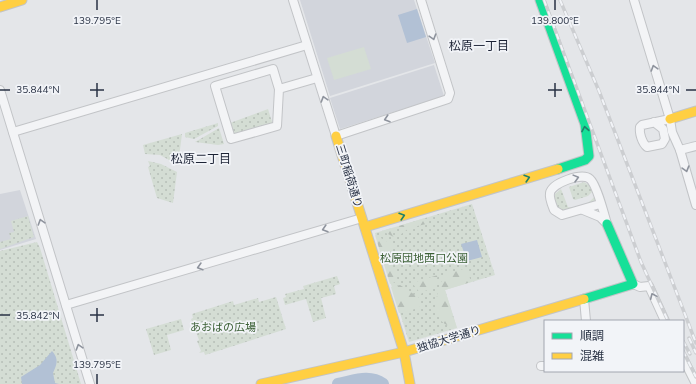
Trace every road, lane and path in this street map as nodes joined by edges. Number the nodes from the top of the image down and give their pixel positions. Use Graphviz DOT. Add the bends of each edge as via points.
graph roads {
  1 [pos="22,0"];
  2 [pos="293,0"];
  3 [pos="421,0"];
  4 [pos="540,0"];
  5 [pos="634,0"];
  6 [pos="0,6"];
  7 [pos="307,45"];
  8 [pos="317,78"];
  9 [pos="279,89"];
  10 [pos="0,90"];
  11 [pos="696,111"];
  12 [pos="670,119"];
  13 [pos="654,122"];
  14 [pos="663,129"];
  15 [pos="13,132"];
  16 [pos="336,136"];
  17 [pos="696,146"];
  18 [pos="680,150"];
  19 [pos="600,204"];
  20 [pos="696,205"];
  21 [pos="583,210"];
  22 [pos="364,222"];
  23 [pos="607,224"];
  24 [pos="633,284"];
  25 [pos="584,299"];
  26 [pos="66,305"];
  27 [pos="586,320"];
  28 [pos="665,320"];
  29 [pos="404,352"];
  30 [pos="684,360"];
  31 [pos="90,384"];
  32 [pos="261,384"];
  33 [pos="410,384"];
  34 [pos="696,384"];
  1 -- 6 [label="street"];
  2 -- 7 [label="street, 三町稲荷通り"];
  3 -- 16 [label="street, one-way" via="450,93 448,99"];
  22 -- 4 [label="street, one-way" via="586,160 588,156 585,124"];
  12 -- 5 [label="street, one-way"];
  7 -- 8 [label="street, 三町稲荷通り"];
  7 -- 15 [label="street"];
  8 -- 9 [label="street"];
  16 -- 8 [label="street, 三町稲荷通り, one-way"];
  9 -- 9 [label="street" via="273,69 215,86 231,139 277,126"];
  10 -- 15 [label="street"];
  11 -- 12 [label="street"];
  12 -- 13 [label="street"];
  12 -- 14 [label="street"];
  12 -- 18 [label="street" via="672,132"];
  13 -- 14 [label="street"];
  13 -- 14 [label="street" via="640,127 645,145 651,147 664,142"];
  26 -- 15 [label="street, one-way"];
  16 -- 22 [label="street, 三町稲荷通り"];
  17 -- 18 [label="street"];
  18 -- 20 [label="street, one-way"];
  19 -- 21 [label="street"];
  21 -- 19 [label="street, one-way" via="567,214 557,213 550,191 569,180 588,177 592,180"];
  19 -- 23 [label="street"];
  21 -- 23 [label="street" via="600,217"];
  22 -- 26 [label="street, one-way"];
  22 -- 29 [label="street, 三町稲荷通り"];
  23 -- 24 [label="street"];
  24 -- 25 [label="street, 独協大学通り"];
  28 -- 24 [label="street, one-way" via="649,286 640,287"];
  25 -- 27 [label="street"];
  25 -- 29 [label="street, 独協大学通り"];
  31 -- 26 [label="street, one-way"];
  29 -- 32 [label="street, 独協大学通り"];
  29 -- 33 [label="street, 三町稲荷通り"];
  30 -- 34 [label="street"];
}
